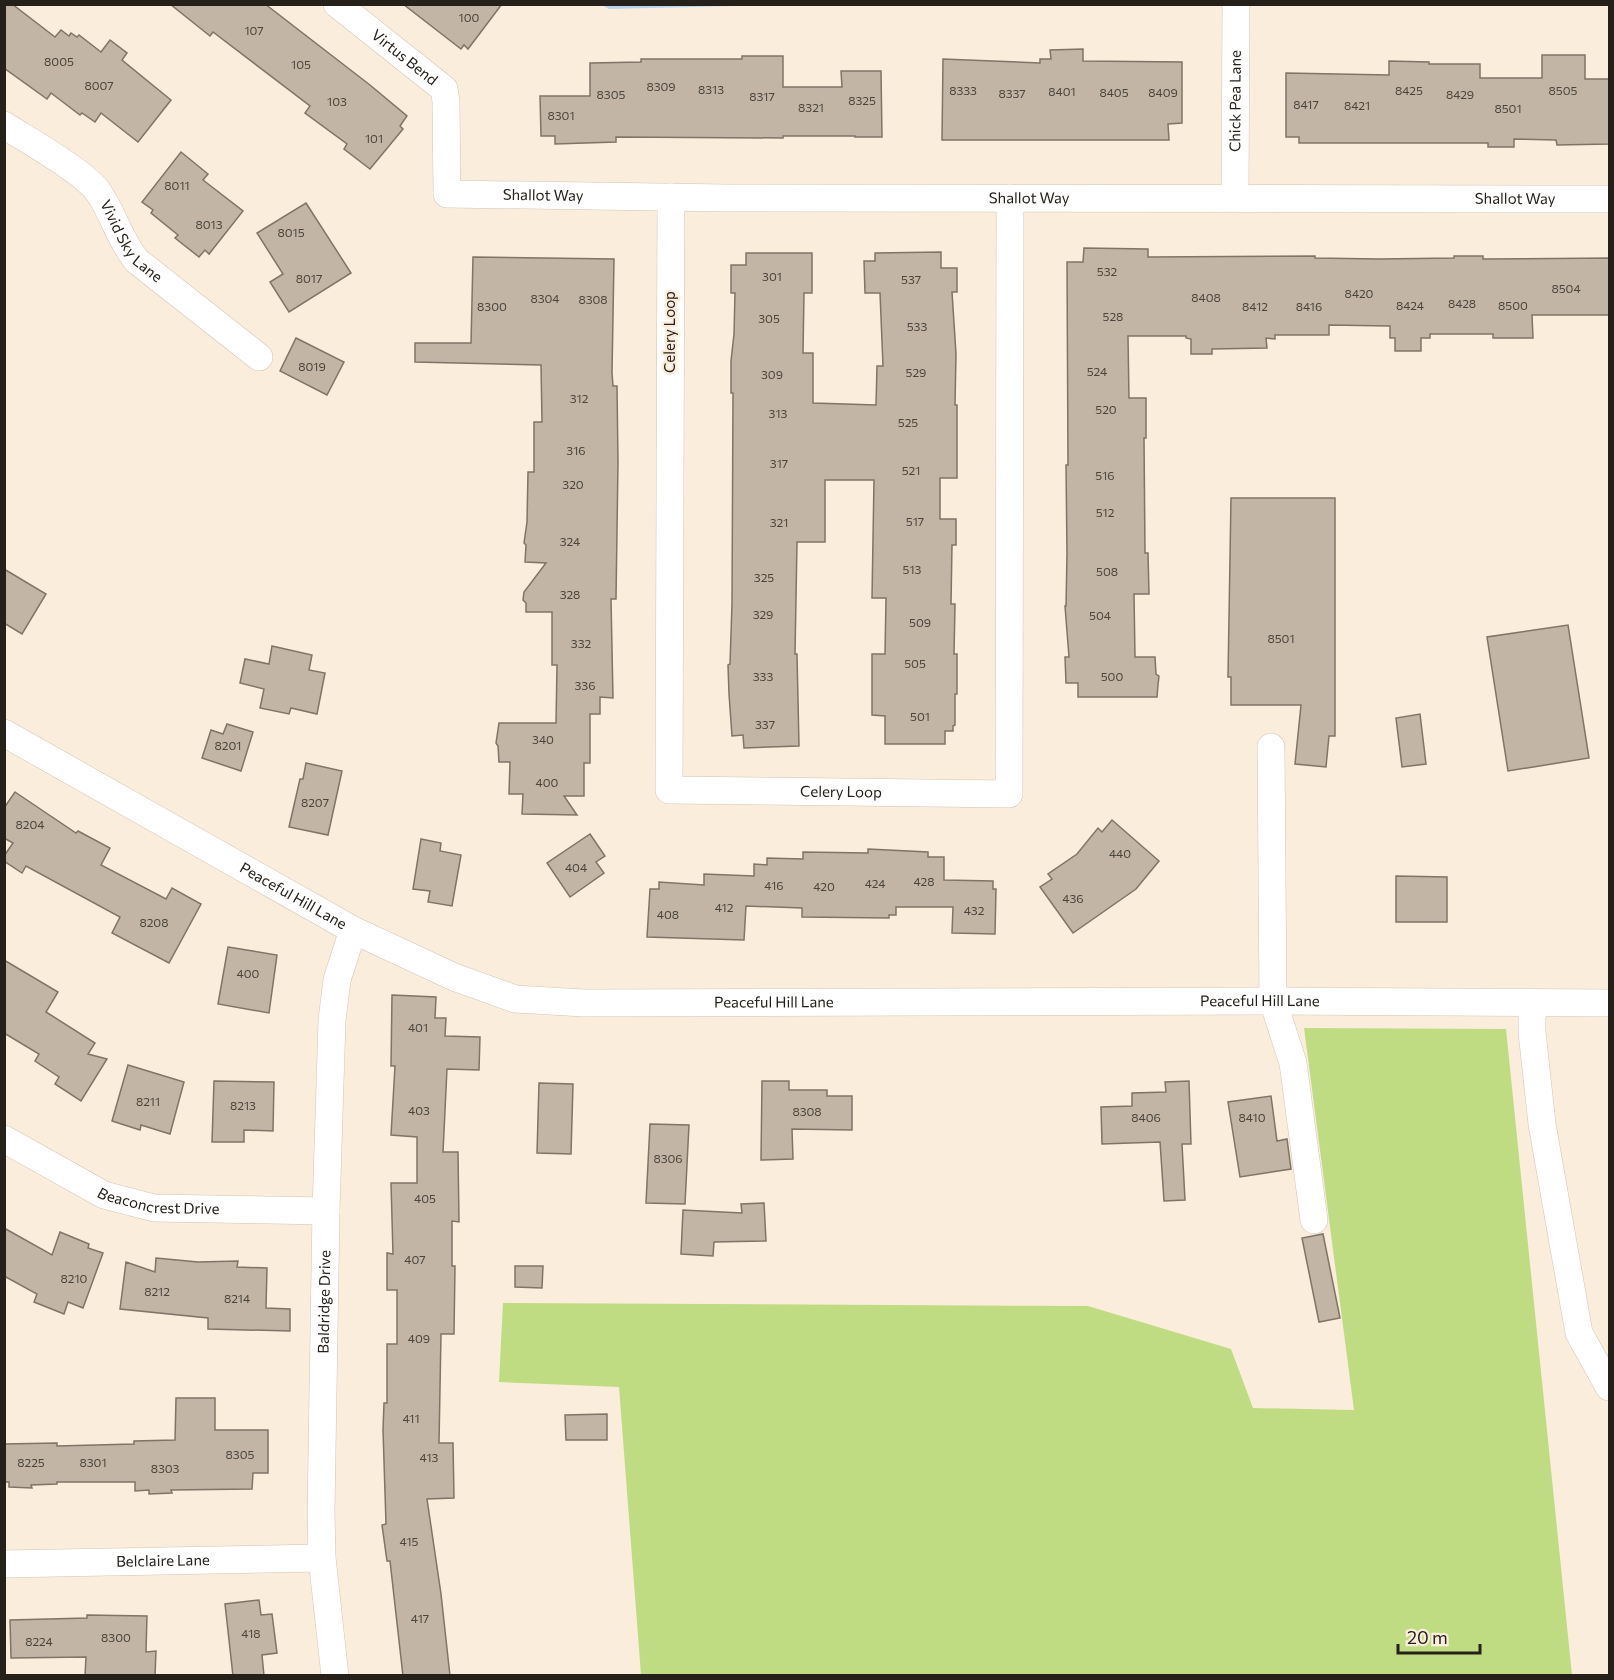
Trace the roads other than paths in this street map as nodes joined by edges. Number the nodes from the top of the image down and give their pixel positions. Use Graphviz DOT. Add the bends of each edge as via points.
graph roads {
  1 [pos="337,4"];
  2 [pos="1236,4"];
  3 [pos="4,125"];
  4 [pos="447,194"];
  5 [pos="671,197"];
  6 [pos="1235,197"];
  7 [pos="1010,198"];
  8 [pos="1610,199"];
  9 [pos="259,357"];
  10 [pos="4,733"];
  11 [pos="1271,747"];
  12 [pos="352,930"];
  13 [pos="1273,1001"];
  14 [pos="1535,1003"];
  15 [pos="1610,1003"];
  16 [pos="4,1139"];
  17 [pos="326,1211"];
  18 [pos="1314,1220"];
  19 [pos="1609,1387"];
  20 [pos="322,1558"];
  21 [pos="4,1564"];
  22 [pos="335,1676"];
  1 -- 4 [label="street, Virtus Bend" via="444,89"];
  2 -- 6 [label="street, Chick Pea Lane"];
  3 -- 9 [label="street, Vivid Sky Lane" via="86,179 99,192 125,247 137,261"];
  4 -- 5 [label="street, Shallot Way"];
  5 -- 7 [label="street, Shallot Way"];
  5 -- 7 [label="street, Celery Loop" via="669,790 1009,794"];
  6 -- 7 [label="street, Shallot Way"];
  6 -- 8 [label="street, Shallot Way"];
  10 -- 12 [label="street, Peaceful Hill Lane"];
  11 -- 13 [label="street"];
  12 -- 13 [label="street, Peaceful Hill Lane" via="454,977 515,999 544,1002"];
  12 -- 17 [label="street, Baldridge Drive" via="337,980 332,1020"];
  13 -- 14 [label="street, Peaceful Hill Lane"];
  13 -- 18 [label="street" via="1293,1064"];
  14 -- 15 [label="street, Peaceful Hill Lane"];
  14 -- 19 [label="street" via="1532,1032 1542,1124 1579,1334"];
  16 -- 17 [label="street, Beaconcrest Drive" via="104,1195 127,1202 154,1208"];
  17 -- 20 [label="street, Baldridge Drive"];
  20 -- 21 [label="street, Belclaire Lane"];
  20 -- 22 [label="street, Baldridge Drive"];
}
